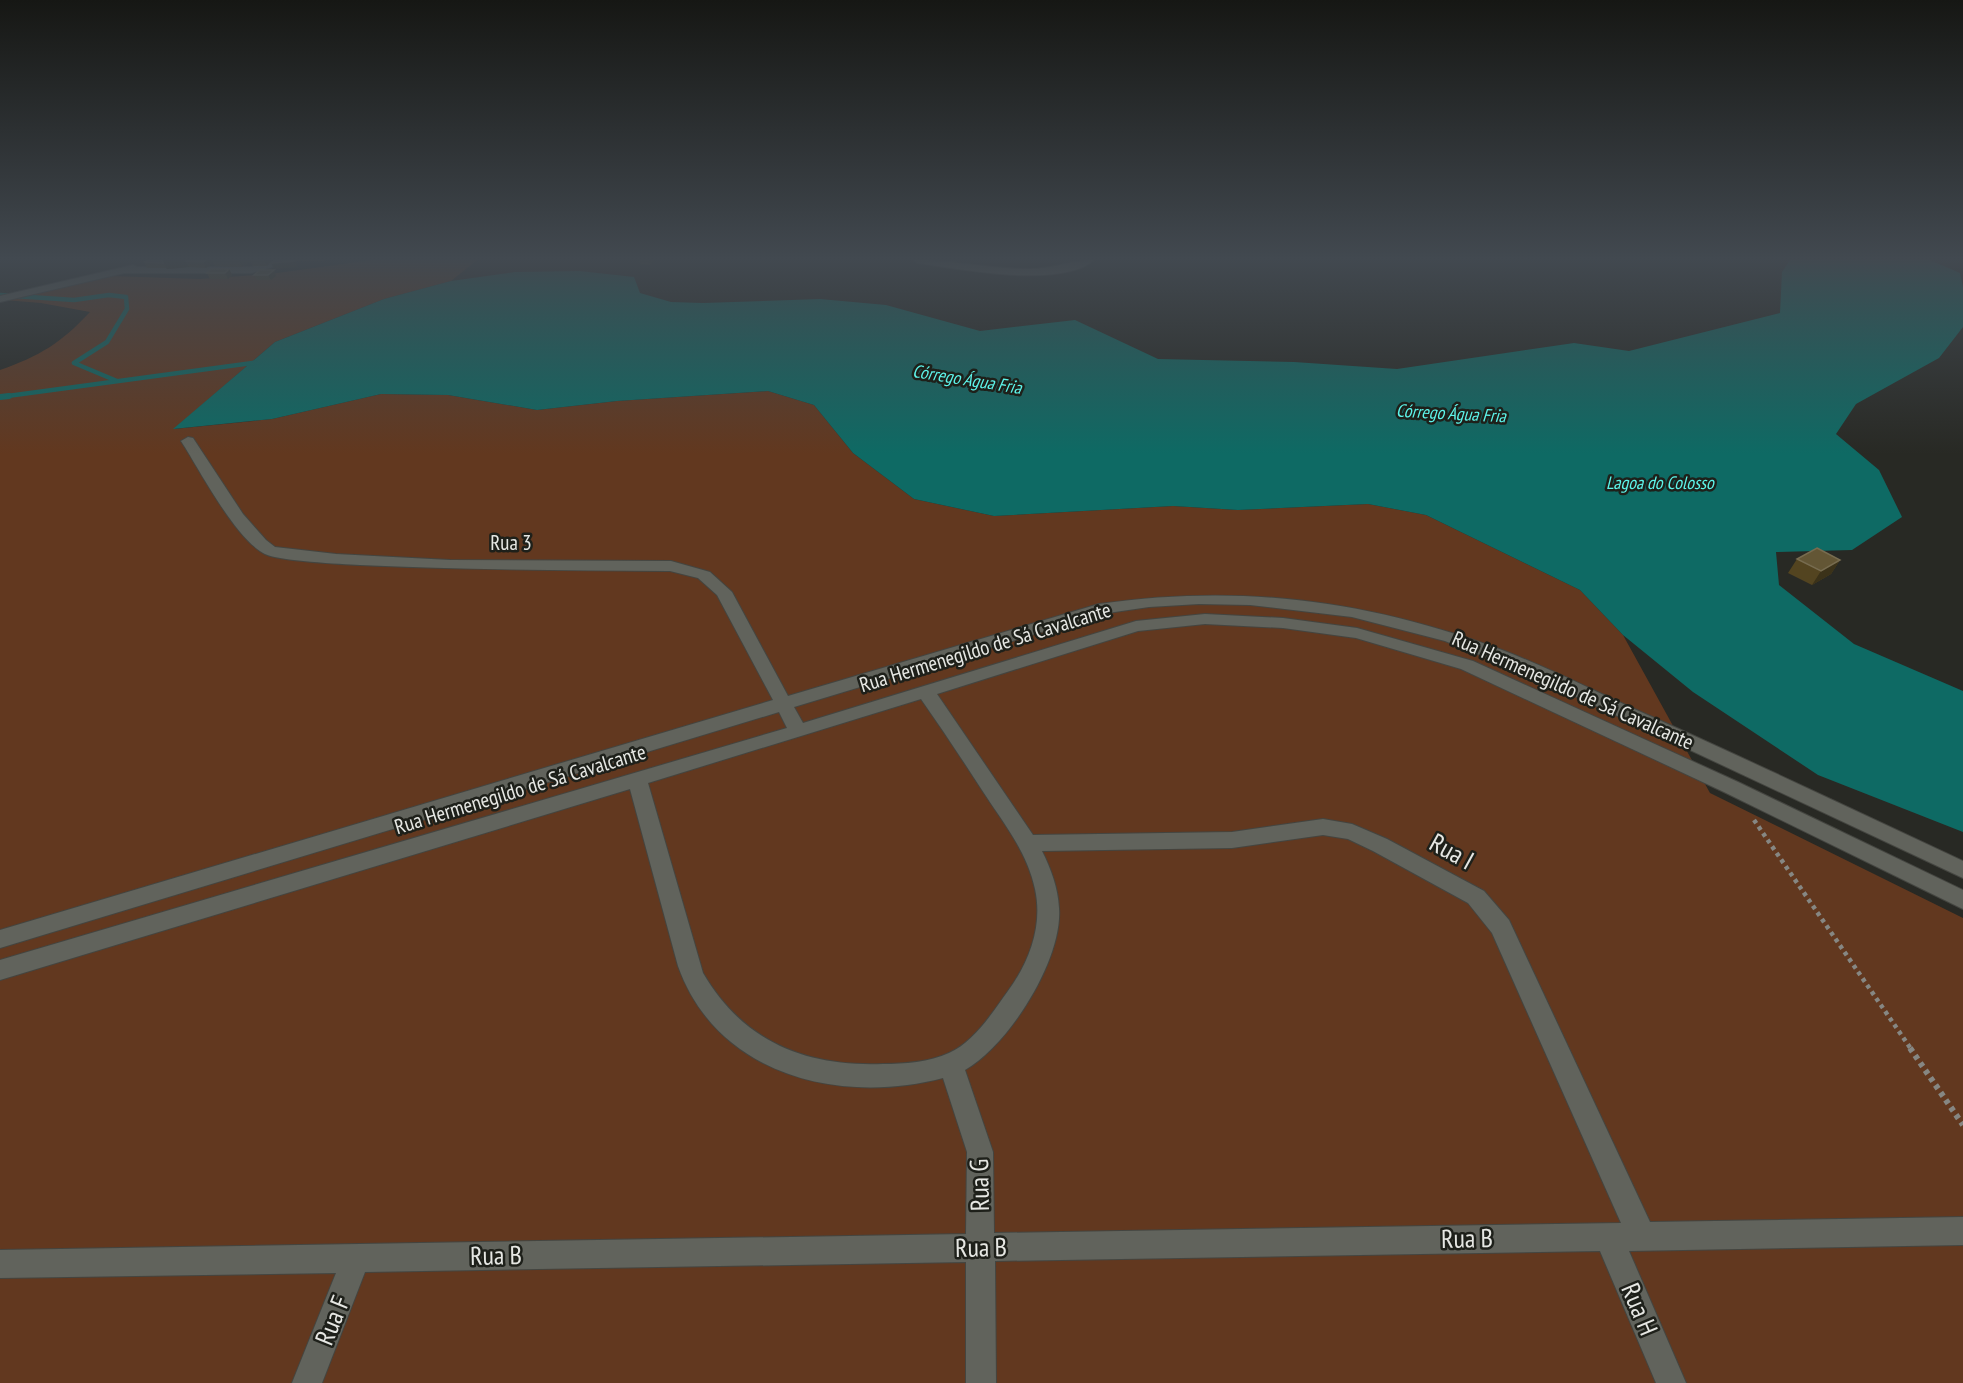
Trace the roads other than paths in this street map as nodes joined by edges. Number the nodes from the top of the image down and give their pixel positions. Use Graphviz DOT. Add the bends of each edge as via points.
graph roads {
  1 [pos="188,441"];
  2 [pos="925,691"];
  3 [pos="783,702"];
  4 [pos="798,731"];
  5 [pos="637,779"];
  6 [pos="1029,843"];
  7 [pos="1963,870"];
  8 [pos="1963,900"];
  9 [pos="0,939"];
  10 [pos="0,970"];
  11 [pos="951,1065"];
  12 [pos="1963,1231"];
  13 [pos="1641,1235"];
  14 [pos="1608,1236"];
  15 [pos="979,1247"];
  16 [pos="357,1257"];
  17 [pos="0,1264"];
  18 [pos="308,1383"];
  19 [pos="981,1383"];
  20 [pos="1671,1383"];
  1 -- 3 [label="street, Rua 3" via="244,525 271,551 450,565 671,566 704,576 724,592"];
  2 -- 4 [label="street, Rua Hermenegildo de Sá Cavalcante"];
  2 -- 6 [label="street"];
  2 -- 8 [label="street, Rua Hermenegildo de Sá Cavalcante" via="1136,626 1205,619 1283,623 1358,633 1467,665"];
  3 -- 4 [label="street, Rua 3"];
  3 -- 7 [label="street, Rua Hermenegildo de Sá Cavalcante" via="1109,608 1226,600 1318,606 1421,629 1497,655"];
  3 -- 9 [label="street, Rua Hermenegildo de Sá Cavalcante"];
  4 -- 5 [label="street, Rua Hermenegildo de Sá Cavalcante"];
  5 -- 10 [label="street, Rua Hermenegildo de Sá Cavalcante"];
  5 -- 11 [label="street" via="695,980 739,1034 785,1063 837,1075 914,1074"];
  6 -- 11 [label="street" via="1046,889 1046,936 1039,961 1016,1002 979,1046"];
  6 -- 13 [label="street, Rua I" via="1232,840 1323,827 1352,832 1476,897 1502,927"];
  11 -- 15 [label="street, Rua G" via="980,1152"];
  12 -- 13 [label="street, Rua B"];
  13 -- 14 [label="street, Rua B"];
  14 -- 15 [label="street, Rua B"];
  14 -- 20 [label="street, Rua H"];
  15 -- 16 [label="street, Rua B"];
  15 -- 19 [label="street, Rua G"];
  16 -- 17 [label="street, Rua B"];
  16 -- 18 [label="street, Rua F"];
}
